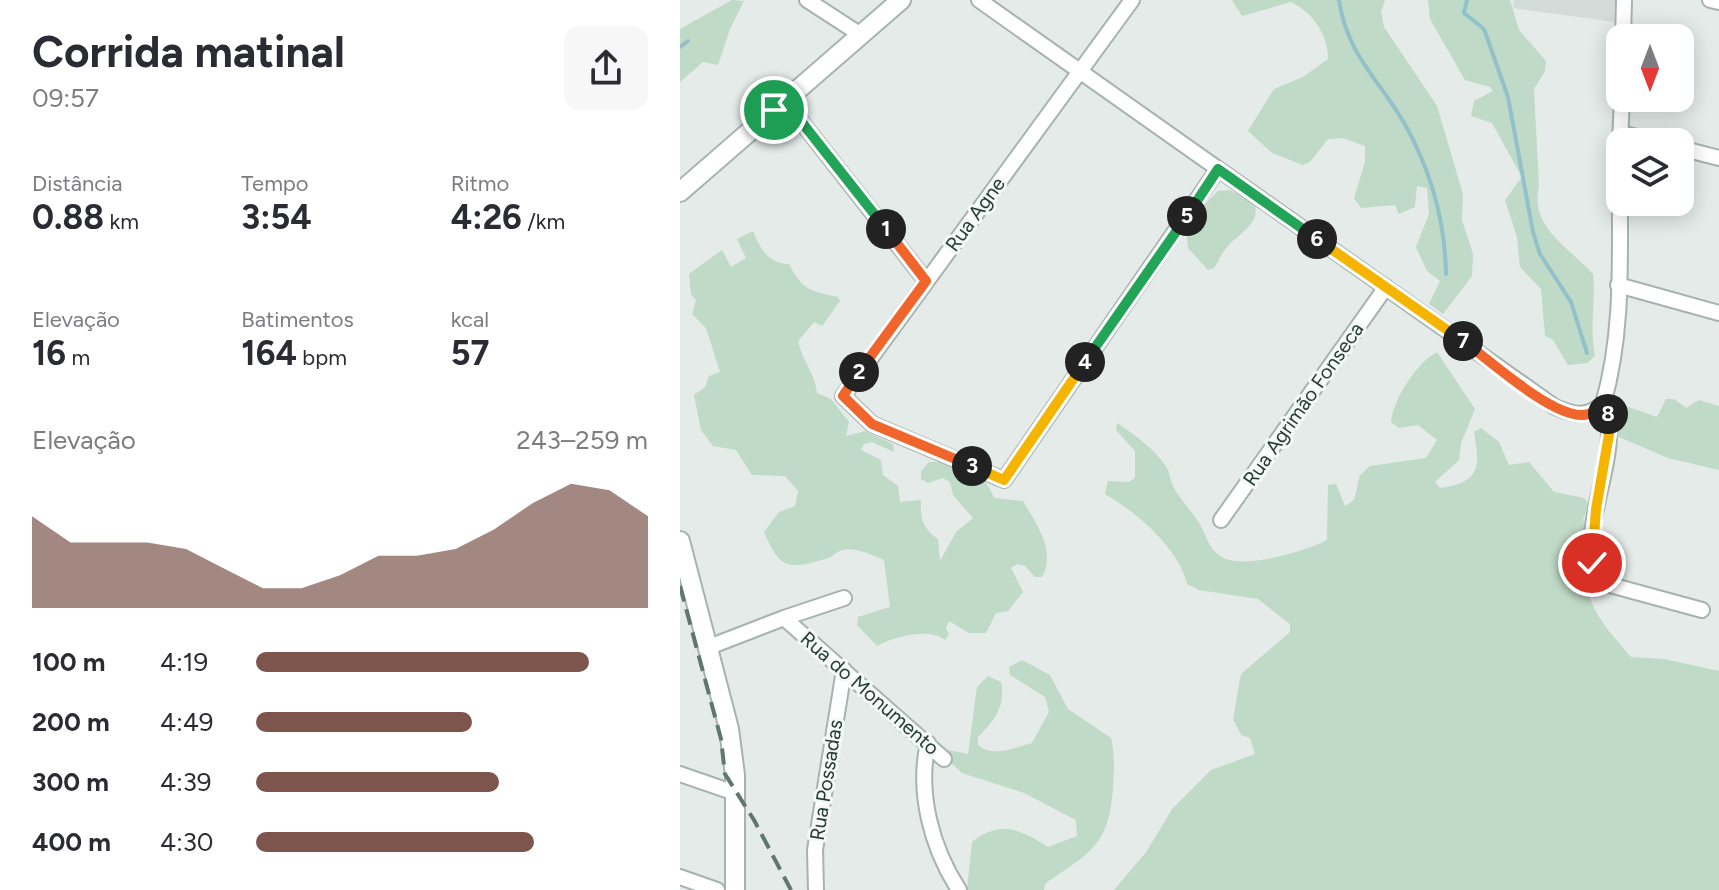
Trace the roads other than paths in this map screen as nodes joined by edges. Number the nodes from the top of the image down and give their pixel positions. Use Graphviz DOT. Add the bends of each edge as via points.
graph roads {
  1 [pos="807,0"];
  2 [pos="901,0"];
  3 [pos="979,0"];
  4 [pos="1132,0"];
  5 [pos="1624,0"];
  6 [pos="1710,0"];
  7 [pos="1719,2"];
  8 [pos="1623,24"];
  9 [pos="861,35"];
  10 [pos="1079,70"];
  11 [pos="785,101"];
  12 [pos="1694,152"];
  13 [pos="1719,158"];
  14 [pos="1218,169"];
  15 [pos="680,192"];
  16 [pos="1619,216"];
  17 [pos="926,281"];
  18 [pos="1618,285"];
  19 [pos="1386,287"];
  20 [pos="1719,313"];
  21 [pos="1603,404"];
  22 [pos="1221,520"];
  23 [pos="680,541"];
  24 [pos="844,598"];
  25 [pos="1702,610"];
  26 [pos="784,618"];
  27 [pos="709,647"];
  28 [pos="844,670"];
  29 [pos="928,743"];
  30 [pos="944,759"];
  31 [pos="680,774"];
  32 [pos="735,793"];
  33 [pos="680,877"];
  34 [pos="717,890"];
  35 [pos="735,890"];
  36 [pos="816,890"];
  37 [pos="959,890"];
  1 -- 9 [label="street"];
  2 -- 9 [label="street"];
  3 -- 10 [label="street"];
  4 -- 10 [label="street, Rua Agne"];
  5 -- 8 [label="street"];
  6 -- 7 [label="street"];
  9 -- 11 [label="street"];
  10 -- 14 [label="street"];
  10 -- 17 [label="street, Rua Agne"];
  11 -- 15 [label="street"];
  11 -- 17 [label="street"];
  12 -- 13 [label="street"];
  14 -- 17 [label="street, Rua Agne" via="1004,480 872,424 843,396"];
  14 -- 19 [label="street"];
  16 -- 18 [label="street"];
  18 -- 20 [label="street"];
  18 -- 21 [label="street" via="1616,349"];
  19 -- 21 [label="street" via="1555,407 1579,415 1592,414"];
  19 -- 22 [label="street, Rua Agrimão Fonseca"];
  21 -- 25 [label="street" via="1611,423 1592,563 1603,583"];
  23 -- 27 [label="street"];
  24 -- 26 [label="street"];
  26 -- 27 [label="street, Rua do Monumento"];
  26 -- 28 [label="street, Rua do Monumento"];
  27 -- 32 [label="street" via="729,729"];
  28 -- 29 [label="street, Rua do Monumento"];
  28 -- 36 [label="street, Rua Possadas" via="815,850"];
  29 -- 30 [label="street, Rua do Monumento"];
  29 -- 37 [label="street" via="924,803"];
  31 -- 32 [label="street"];
  32 -- 35 [label="street"];
  33 -- 34 [label="street"];
}
